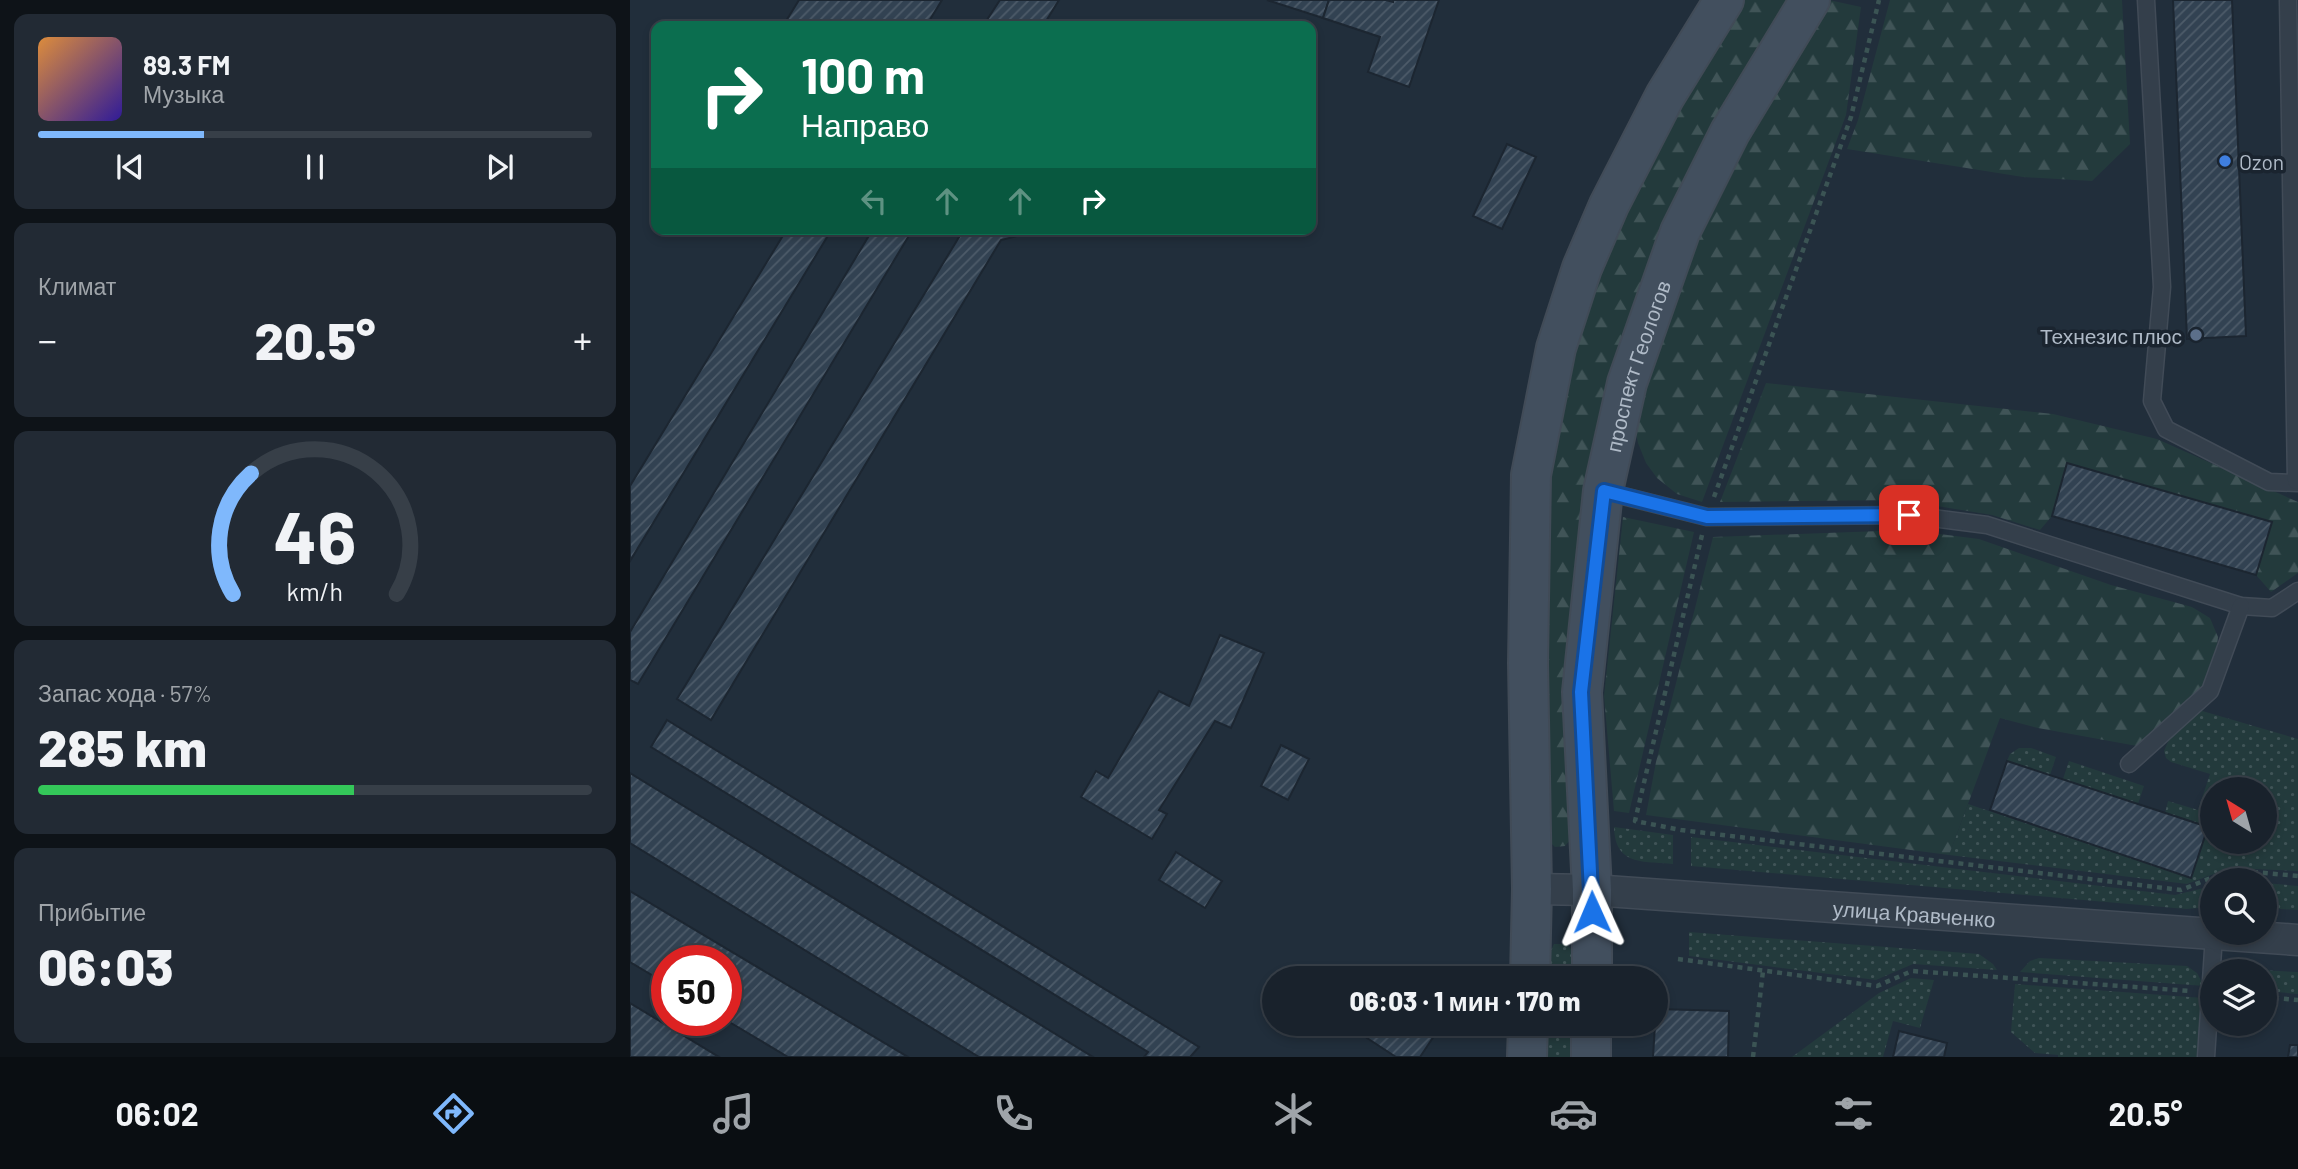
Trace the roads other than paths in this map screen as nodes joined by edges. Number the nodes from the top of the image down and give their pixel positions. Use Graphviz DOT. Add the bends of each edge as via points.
graph roads {
  1 [pos="1724,0"];
  2 [pos="1810,0"];
  3 [pos="2146,0"];
  4 [pos="2288,0"];
  5 [pos="2297,482"];
  6 [pos="1604,491"];
  7 [pos="2298,591"];
  8 [pos="2241,606"];
  9 [pos="2129,764"];
  10 [pos="1532,889"];
  11 [pos="1592,890"];
  12 [pos="2200,934"];
  13 [pos="2277,939"];
  14 [pos="2298,940"];
  15 [pos="2213,945"];
  16 [pos="1530,966"];
  17 [pos="1592,966"];
  18 [pos="1528,1036"];
  19 [pos="1591,1036"];
  20 [pos="1527,1057"];
  21 [pos="1591,1057"];
  22 [pos="2206,1057"];
  1 -- 10 [label="main road" via="1665,96 1609,205 1556,348 1531,475"];
  2 -- 6 [label="main road, проспект Геологов" via="1730,132 1680,232 1626,383"];
  3 -- 5 [label="lane" via="2162,287 2151,401 2166,429 2269,482"];
  4 -- 5 [label="lane"];
  6 -- 8 [label="lane" via="1707,517 1909,515 1987,525"];
  6 -- 11 [label="main road, проспект Геологов" via="1581,692"];
  7 -- 8 [label="lane" via="2272,608"];
  8 -- 9 [label="lane" via="2210,691"];
  10 -- 11 [label="street, улица Кравченко"];
  10 -- 16 [label="main road"];
  11 -- 12 [label="street, улица Кравченко"];
  11 -- 17 [label="main road, проспект Геологов"];
  13 -- 14 [label="street, улица Кравченко"];
  15 -- 22 [label="lane"];
  18 -- 20 [label="main road"];
  19 -- 21 [label="main road"];
}
